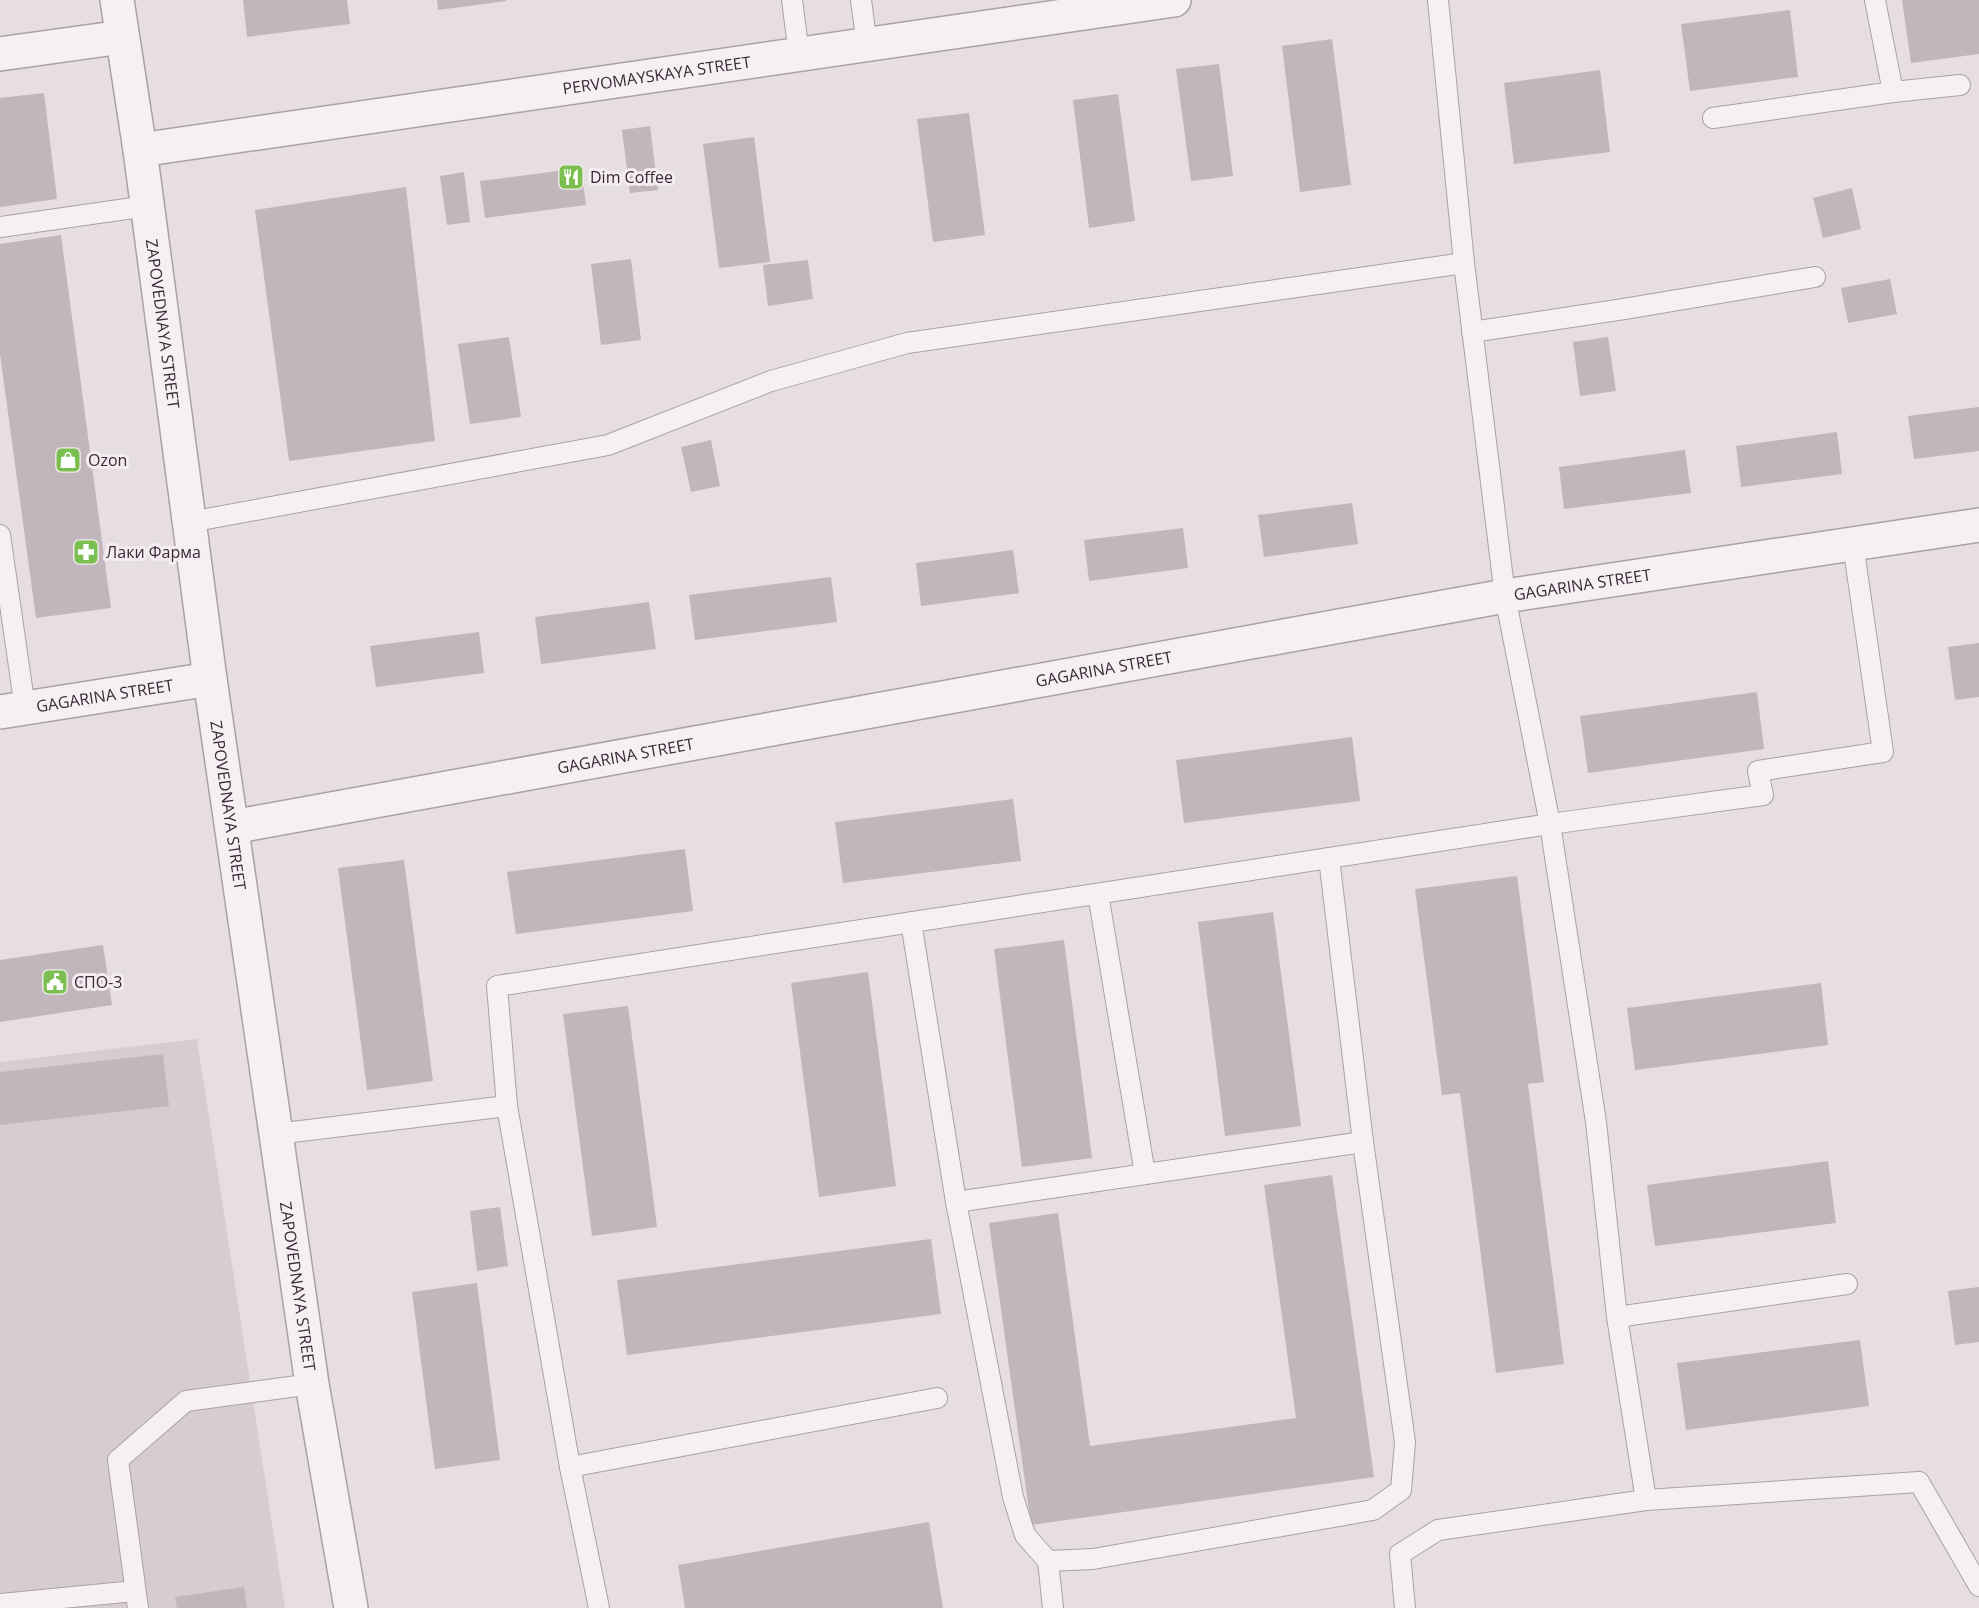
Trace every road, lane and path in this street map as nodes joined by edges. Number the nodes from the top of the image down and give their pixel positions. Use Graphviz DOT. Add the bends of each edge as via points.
graph roads {
  1 [pos="117,0"];
  2 [pos="792,0"];
  3 [pos="861,0"];
  4 [pos="1174,0"];
  5 [pos="1437,0"];
  6 [pos="1875,0"];
  7 [pos="1124,4"];
  8 [pos="122,37"];
  9 [pos="867,45"];
  10 [pos="0,54"];
  11 [pos="799,54"];
  12 [pos="1960,85"];
  13 [pos="1893,92"];
  14 [pos="1713,118"];
  15 [pos="140,150"];
  16 [pos="147,206"];
  17 [pos="0,227"];
  18 [pos="1464,263"];
  19 [pos="1815,277"];
  20 [pos="1472,332"];
  21 [pos="190,522"];
  22 [pos="1979,525"];
  23 [pos="0,535"];
  24 [pos="1853,544"];
  25 [pos="1505,596"];
  26 [pos="210,679"];
  27 [pos="12,710"];
  28 [pos="1550,824"];
  29 [pos="232,827"];
  30 [pos="1329,858"];
  31 [pos="1098,894"];
  32 [pos="911,922"];
  33 [pos="507,1106"];
  34 [pos="276,1134"];
  35 [pos="1363,1142"];
  36 [pos="1145,1174"];
  37 [pos="956,1202"];
  38 [pos="1847,1284"];
  39 [pos="1617,1317"];
  40 [pos="312,1384"];
  41 [pos="937,1398"];
  42 [pos="570,1467"];
  43 [pos="1646,1500"];
  44 [pos="1048,1561"];
  45 [pos="1977,1578"];
  46 [pos="137,1599"];
  47 [pos="0,1604"];
  48 [pos="351,1608"];
  49 [pos="599,1608"];
  50 [pos="1053,1608"];
  51 [pos="1405,1608"];
  1 -- 8 [label="street, ZAPOVEDNAYA STREET"];
  2 -- 11 [label="lane"];
  3 -- 9 [label="lane"];
  4 -- 7 [label="street, PERVOMAYSKAYA STREET"];
  5 -- 18 [label="lane"];
  6 -- 13 [label="lane"];
  7 -- 9 [label="street, PERVOMAYSKAYA STREET"];
  8 -- 10 [label="street"];
  8 -- 15 [label="street, ZAPOVEDNAYA STREET"];
  9 -- 11 [label="street, PERVOMAYSKAYA STREET"];
  11 -- 15 [label="street, PERVOMAYSKAYA STREET"];
  12 -- 13 [label="lane"];
  13 -- 14 [label="lane"];
  15 -- 16 [label="street, ZAPOVEDNAYA STREET"];
  16 -- 17 [label="lane"];
  16 -- 21 [label="street, ZAPOVEDNAYA STREET"];
  18 -- 20 [label="lane"];
  18 -- 21 [label="lane" via="908,343 771,381 608,445"];
  19 -- 20 [label="lane"];
  20 -- 25 [label="lane"];
  21 -- 26 [label="street, ZAPOVEDNAYA STREET"];
  22 -- 24 [label="street, GAGARINA STREET"];
  23 -- 27 [label="lane"];
  24 -- 25 [label="street, GAGARINA STREET"];
  24 -- 28 [label="lane" via="1883,752 1758,771 1763,795"];
  25 -- 28 [label="lane"];
  25 -- 29 [label="street, GAGARINA STREET"];
  26 -- 27 [label="street, GAGARINA STREET"];
  26 -- 29 [label="street, ZAPOVEDNAYA STREET"];
  28 -- 30 [label="lane"];
  28 -- 39 [label="lane" via="1596,1122"];
  29 -- 34 [label="street, ZAPOVEDNAYA STREET"];
  30 -- 31 [label="lane"];
  30 -- 35 [label="lane"];
  31 -- 32 [label="lane"];
  31 -- 36 [label="lane"];
  32 -- 33 [label="lane" via="497,986"];
  32 -- 37 [label="lane"];
  33 -- 34 [label="lane"];
  33 -- 42 [label="lane"];
  34 -- 40 [label="street, ZAPOVEDNAYA STREET"];
  35 -- 36 [label="lane"];
  35 -- 44 [label="lane" via="1406,1442 1401,1490 1372,1510 1093,1559"];
  36 -- 37 [label="lane"];
  37 -- 44 [label="lane" via="1013,1497 1025,1535"];
  38 -- 39 [label="lane"];
  39 -- 43 [label="lane"];
  40 -- 46 [label="lane" via="186,1401 118,1460"];
  40 -- 48 [label="street, ZAPOVEDNAYA STREET"];
  41 -- 42 [label="lane"];
  42 -- 49 [label="lane"];
  43 -- 45 [label="lane" via="1919,1482"];
  43 -- 51 [label="lane" via="1438,1530 1400,1554"];
  44 -- 50 [label="lane"];
  46 -- 47 [label="lane"];
}
